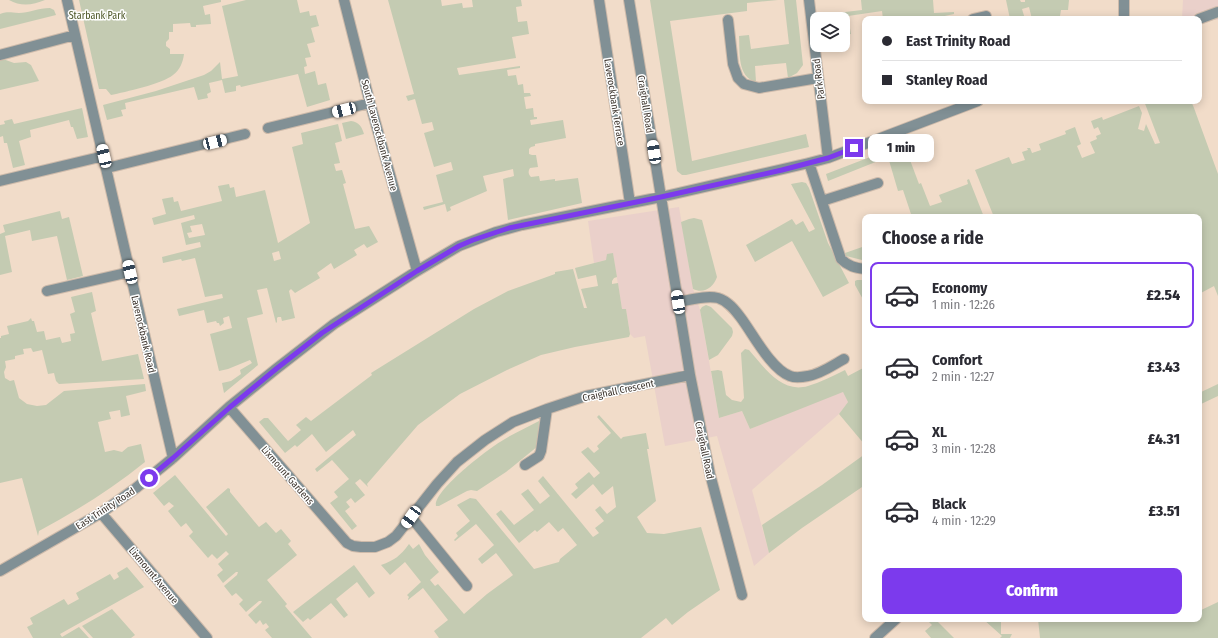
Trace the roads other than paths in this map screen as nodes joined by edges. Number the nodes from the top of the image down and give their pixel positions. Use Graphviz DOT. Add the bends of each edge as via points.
graph roads {
  1 [pos="68,0"];
  2 [pos="344,0"];
  3 [pos="599,0"];
  4 [pos="630,0"];
  5 [pos="809,0"];
  6 [pos="1124,0"];
  7 [pos="1218,12"];
  8 [pos="1124,16"];
  9 [pos="1202,18"];
  10 [pos="728,20"];
  11 [pos="76,35"];
  12 [pos="0,55"];
  13 [pos="818,78"];
  14 [pos="370,103"];
  15 [pos="970,104"];
  16 [pos="268,128"];
  17 [pos="245,134"];
  18 [pos="104,156"];
  19 [pos="828,158"];
  20 [pos="809,163"];
  21 [pos="107,168"];
  22 [pos="0,181"];
  23 [pos="878,183"];
  24 [pos="661,197"];
  25 [pos="822,201"];
  26 [pos="630,203"];
  27 [pos="862,269"];
  28 [pos="417,271"];
  29 [pos="130,272"];
  30 [pos="47,291"];
  31 [pos="678,302"];
  32 [pos="844,359"];
  33 [pos="690,375"];
  34 [pos="229,408"];
  35 [pos="547,408"];
  36 [pos="173,458"];
  37 [pos="525,465"];
  38 [pos="101,513"];
  39 [pos="411,517"];
  40 [pos="348,543"];
  41 [pos="0,571"];
  42 [pos="467,586"];
  43 [pos="742,595"];
  44 [pos="893,622"];
  45 [pos="207,638"];
  46 [pos="875,638"];
  1 -- 11 [label="street, Laverockbank Road"];
  2 -- 14 [label="street, South Laverockbank Avenue"];
  3 -- 26 [label="street, Laverockbank Terrace"];
  4 -- 24 [label="street, Craighall Road"];
  5 -- 13 [label="street, Park Road"];
  6 -- 8 [label="street"];
  7 -- 9 [label="street"];
  10 -- 13 [label="street" via="733,64 738,78 744,84 760,88"];
  11 -- 12 [label="street"];
  11 -- 18 [label="street, Laverockbank Road"];
  13 -- 19 [label="street, Park Road"];
  14 -- 16 [label="street"];
  14 -- 28 [label="street, South Laverockbank Avenue"];
  15 -- 19 [label="street, East Trinity Road"];
  17 -- 21 [label="street"];
  18 -- 21 [label="street, Laverockbank Road"];
  18 -- 22 [label="street"];
  19 -- 20 [label="street, East Trinity Road"];
  20 -- 24 [label="street, East Trinity Road"];
  20 -- 25 [label="street"];
  21 -- 29 [label="street, Laverockbank Road"];
  23 -- 25 [label="street"];
  24 -- 26 [label="street, East Trinity Road"];
  24 -- 31 [label="street, Craighall Road"];
  25 -- 27 [label="street" via="841,259 850,266"];
  26 -- 28 [label="street, East Trinity Road" via="496,232 459,246"];
  28 -- 34 [label="street, East Trinity Road" via="334,324"];
  29 -- 30 [label="street"];
  29 -- 36 [label="street, Laverockbank Road"];
  31 -- 32 [label="street" via="717,298 727,303 773,364 791,376 813,375"];
  31 -- 33 [label="street, Craighall Road"];
  33 -- 35 [label="street, Craighall Crescent" via="605,392"];
  33 -- 43 [label="street, Craighall Road" via="701,434"];
  34 -- 36 [label="street, East Trinity Road"];
  34 -- 40 [label="street, Lixmount Gardens"];
  35 -- 37 [label="street" via="541,451 539,456"];
  35 -- 39 [label="street, Craighall Crescent" via="513,422 474,449 446,473"];
  36 -- 38 [label="street, East Trinity Road"];
  38 -- 41 [label="street, East Trinity Road"];
  38 -- 45 [label="street, Lixmount Avenue"];
  39 -- 40 [label="street, Craighall Crescent" via="396,536 382,545 368,548"];
  39 -- 42 [label="street"];
  44 -- 46 [label="street"];
}
